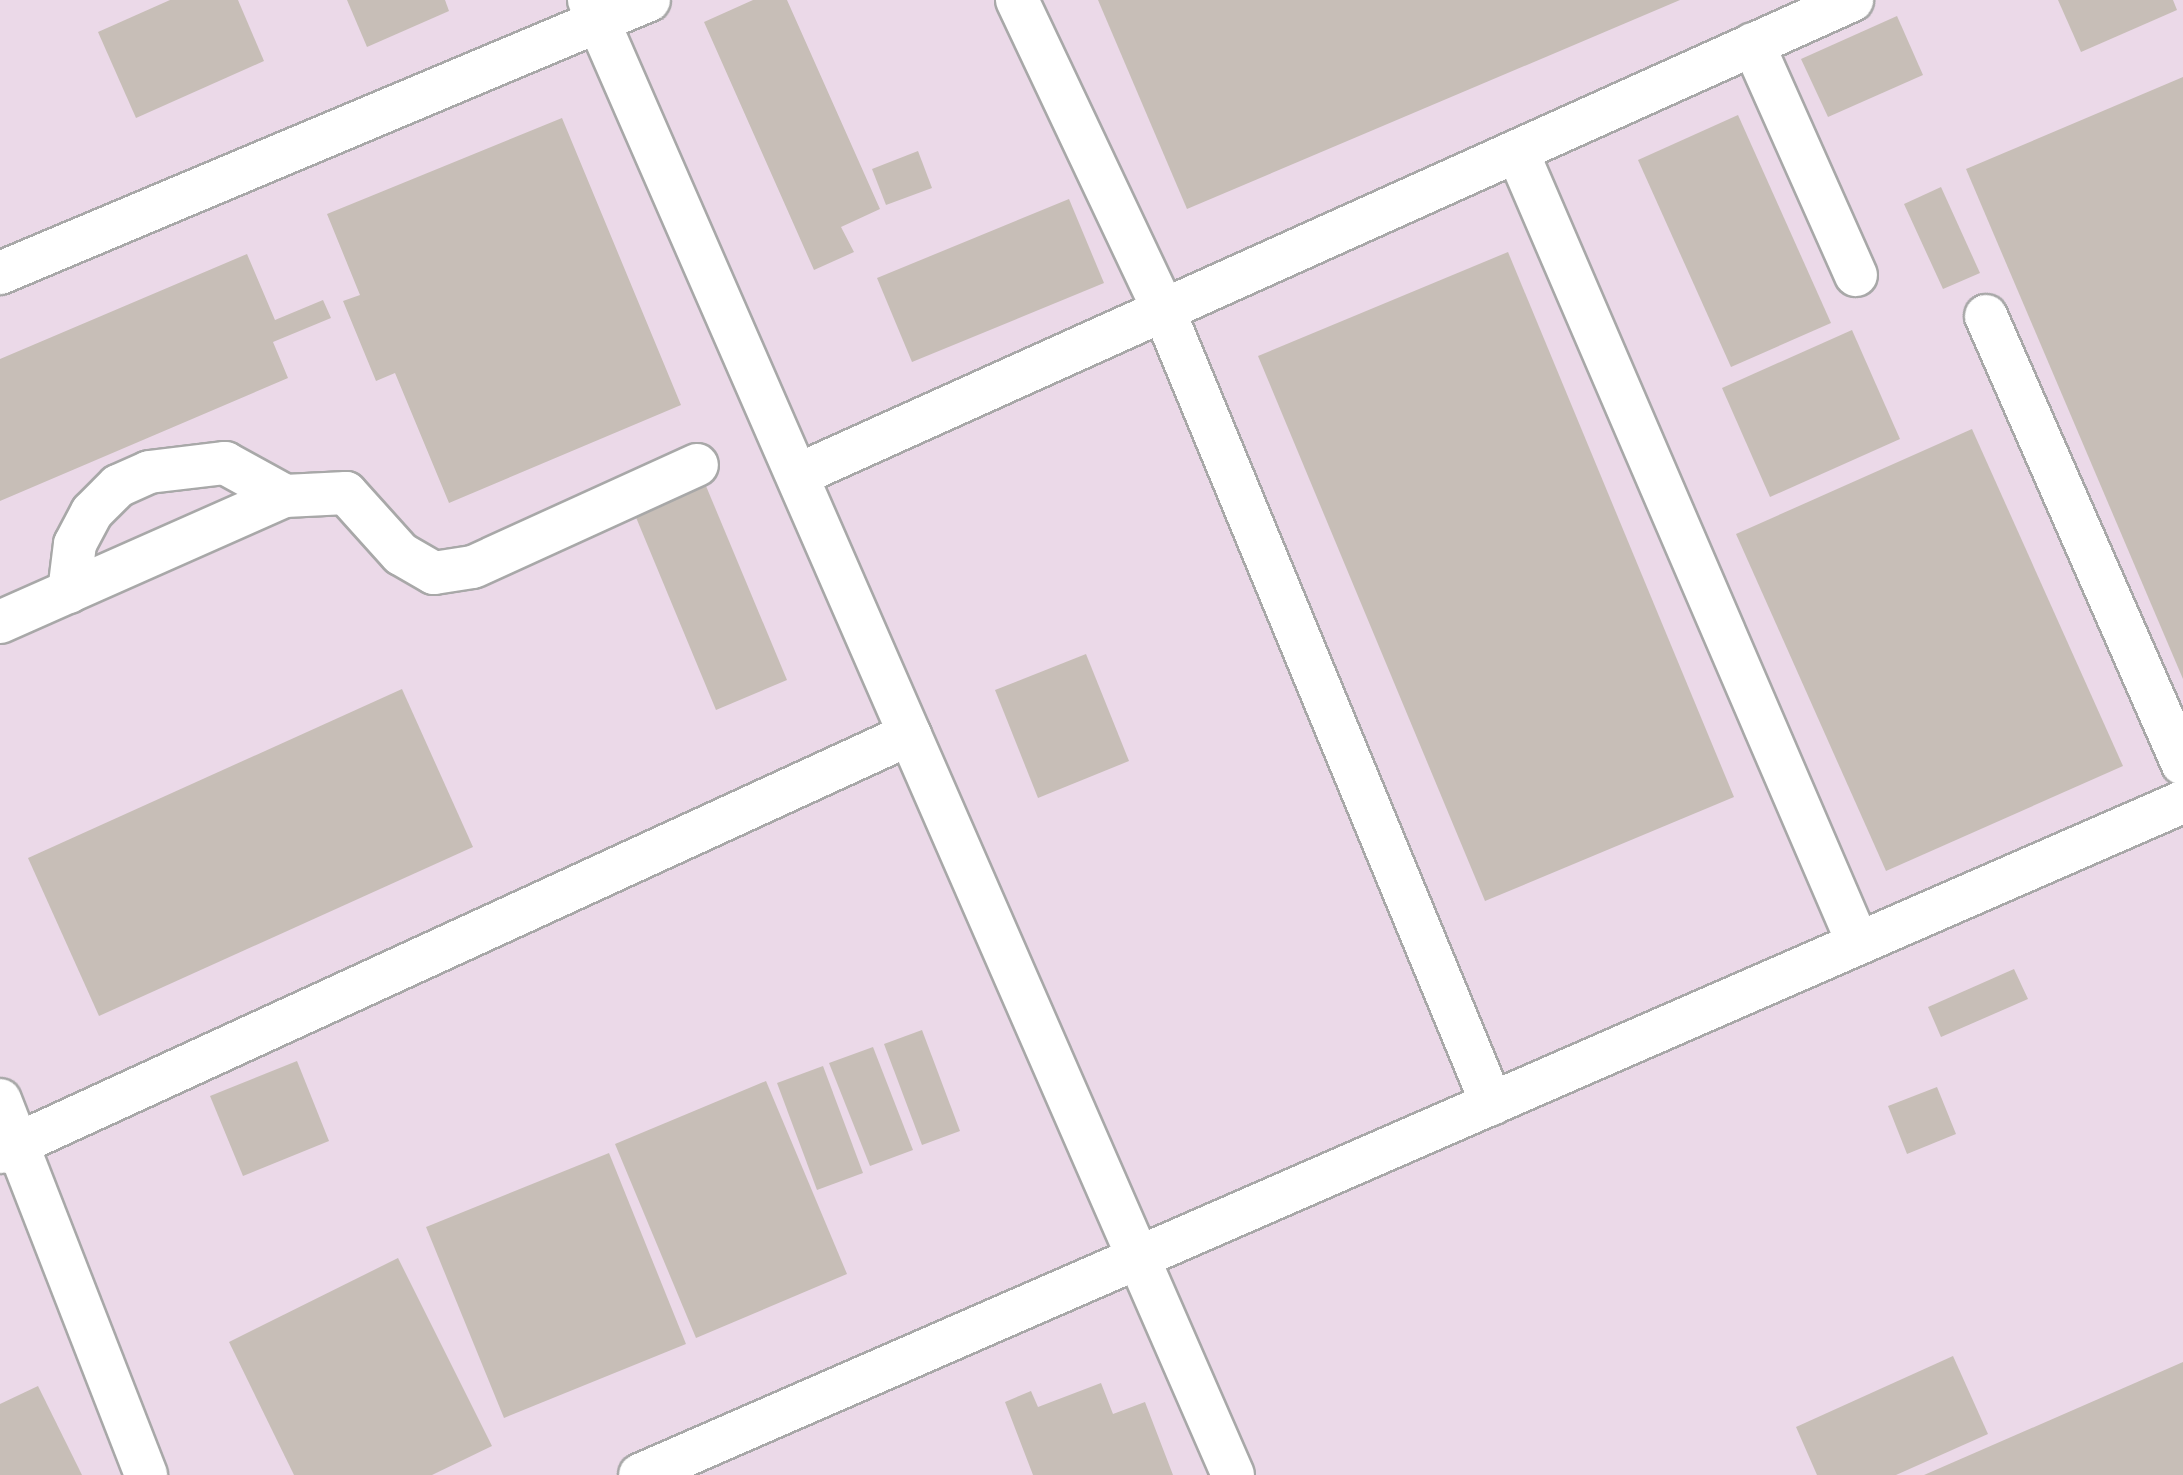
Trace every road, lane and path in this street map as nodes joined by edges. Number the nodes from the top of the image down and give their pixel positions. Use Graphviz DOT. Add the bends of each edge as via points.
graph roads {
  1 [pos="649,0"];
  2 [pos="1017,0"];
  3 [pos="1852,0"];
  4 [pos="594,12"];
  5 [pos="1753,44"];
  6 [pos="1517,151"];
  7 [pos="0,273"];
  8 [pos="1856,275"];
  9 [pos="1164,312"];
  10 [pos="1986,316"];
  11 [pos="697,464"];
  12 [pos="800,474"];
  13 [pos="285,496"];
  14 [pos="69,592"];
  15 [pos="0,622"];
  16 [pos="910,734"];
  17 [pos="2183,764"];
  18 [pos="2183,802"];
  19 [pos="1858,943"];
  20 [pos="0,1100"];
  21 [pos="1492,1104"];
  22 [pos="9,1148"];
  23 [pos="1137,1258"];
  24 [pos="146,1475"];
  25 [pos="640,1475"];
  26 [pos="1233,1475"];
  1 -- 4 [label="lane"];
  2 -- 9 [label="lane"];
  3 -- 5 [label="lane"];
  4 -- 7 [label="lane"];
  4 -- 12 [label="lane"];
  5 -- 6 [label="lane"];
  5 -- 8 [label="lane"];
  6 -- 9 [label="lane"];
  6 -- 19 [label="lane"];
  9 -- 12 [label="lane"];
  9 -- 21 [label="lane"];
  10 -- 17 [label="lane"];
  11 -- 13 [label="lane" via="473,568 434,573 401,554 346,492"];
  12 -- 16 [label="lane"];
  13 -- 14 [label="lane"];
  13 -- 14 [label="lane" via="226,463 149,472 118,486 92,512 75,544"];
  14 -- 15 [label="lane"];
  16 -- 22 [label="lane"];
  16 -- 23 [label="lane"];
  18 -- 19 [label="lane"];
  19 -- 21 [label="lane"];
  20 -- 22 [label="lane"];
  21 -- 23 [label="lane"];
  22 -- 24 [label="lane"];
  23 -- 25 [label="lane"];
  23 -- 26 [label="lane"];
}
